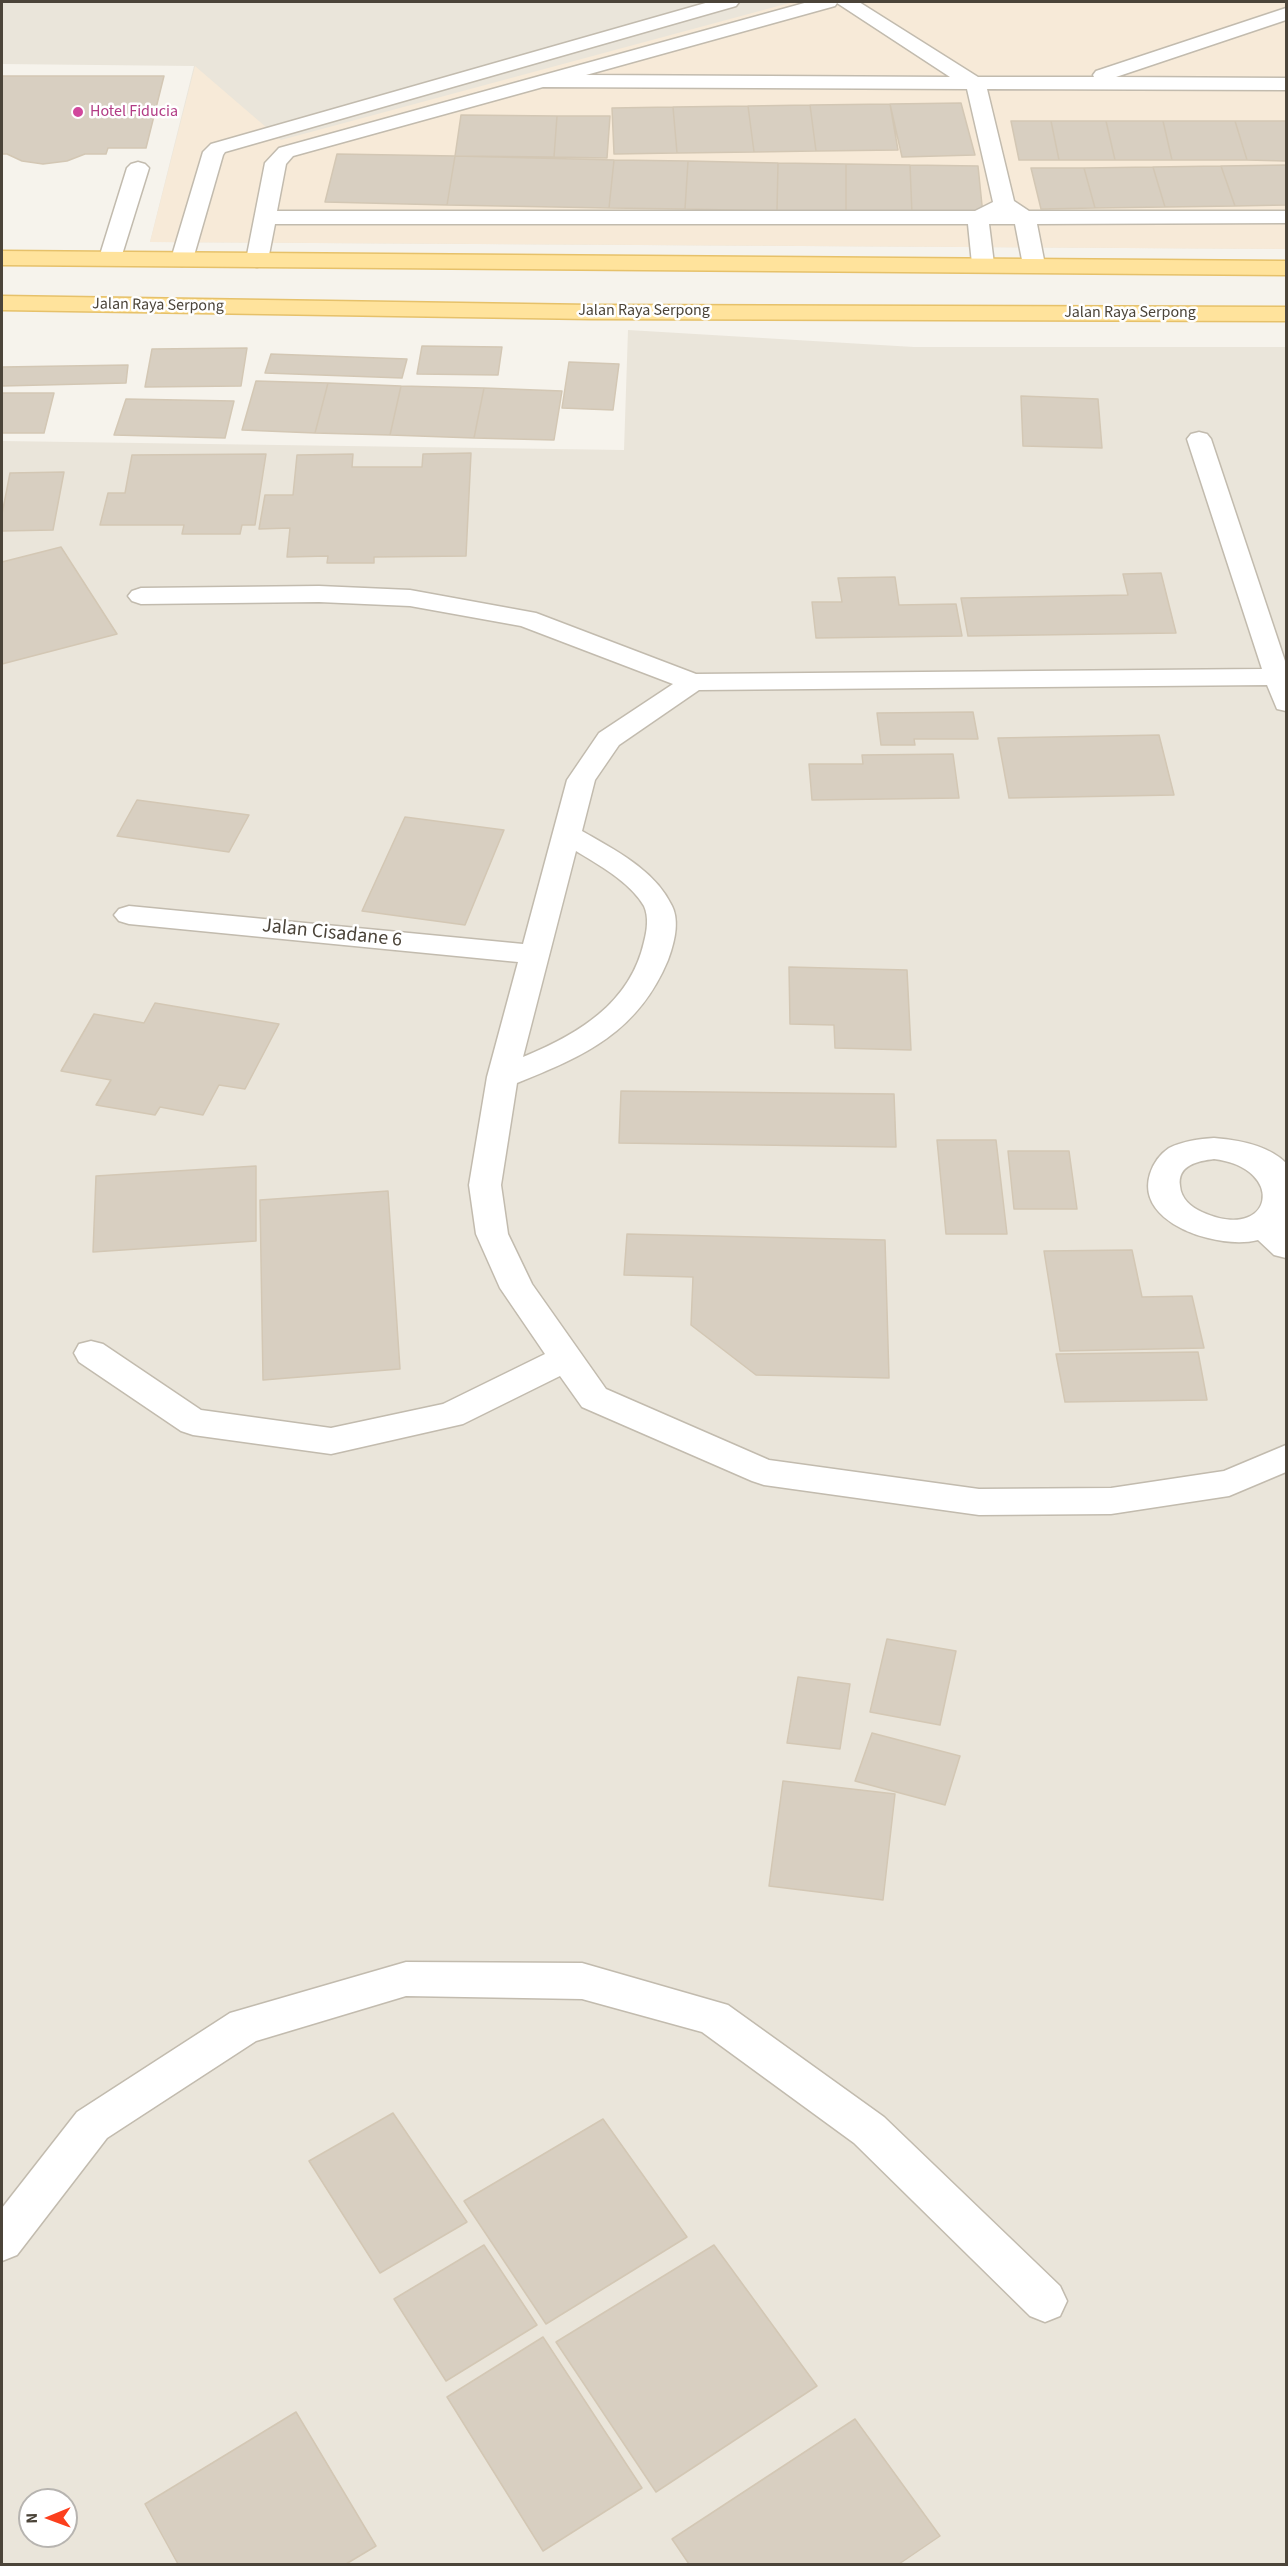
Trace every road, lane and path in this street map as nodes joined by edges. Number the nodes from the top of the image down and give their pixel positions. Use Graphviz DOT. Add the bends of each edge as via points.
graph roads {
  1 [pos="729,2"];
  2 [pos="828,2"];
  3 [pos="846,2"];
  4 [pos="1287,14"];
  5 [pos="538,81"];
  6 [pos="976,84"];
  7 [pos="1077,84"];
  8 [pos="1287,84"];
  9 [pos="138,168"];
  10 [pos="1004,204"];
  11 [pos="266,218"];
  12 [pos="978,218"];
  13 [pos="1025,218"];
  14 [pos="1287,218"];
  15 [pos="2,258"];
  16 [pos="110,258"];
  17 [pos="182,259"];
  18 [pos="257,260"];
  19 [pos="983,264"];
  20 [pos="1034,265"];
  21 [pos="1287,268"];
  22 [pos="739,286"];
  23 [pos="2,303"];
  24 [pos="1287,314"];
  25 [pos="1199,439"];
  26 [pos="141,596"];
  27 [pos="693,682"];
  28 [pos="1284,686"];
  29 [pos="567,834"];
  30 [pos="129,915"];
  31 [pos="535,954"];
  32 [pos="502,1077"];
  33 [pos="1287,1196"];
  34 [pos="1275,1237"];
  35 [pos="91,1353"];
  36 [pos="567,1358"];
  37 [pos="1287,1458"];
  38 [pos="2,2241"];
  39 [pos="1045,2301"];
  1 -- 17 [label="street" via="218,148 213,152"];
  2 -- 5 [label="street"];
  3 -- 6 [label="street"];
  4 -- 7 [label="street"];
  5 -- 6 [label="street"];
  5 -- 11 [label="street" via="286,152 276,163"];
  6 -- 7 [label="street"];
  6 -- 10 [label="street"];
  7 -- 8 [label="street"];
  9 -- 16 [label="street"];
  10 -- 12 [label="street"];
  10 -- 13 [label="street"];
  11 -- 12 [label="street"];
  11 -- 18 [label="street"];
  12 -- 13 [label="street"];
  12 -- 19 [label="street"];
  13 -- 14 [label="street"];
  13 -- 20 [label="street"];
  15 -- 16 [label="main road, Jalan Raya Serpong"];
  16 -- 17 [label="main road, Jalan Raya Serpong"];
  17 -- 18 [label="main road, Jalan Raya Serpong"];
  18 -- 22 [label="main road, Jalan Raya Serpong"];
  19 -- 20 [label="main road, Jalan Raya Serpong"];
  19 -- 22 [label="main road, Jalan Raya Serpong"];
  20 -- 21 [label="main road, Jalan Raya Serpong"];
  22 -- 23 [label="main road, Jalan Raya Serpong" via="591,312"];
  22 -- 24 [label="main road, Jalan Raya Serpong"];
  25 -- 28 [label="street"];
  26 -- 27 [label="street" via="319,594 410,598 527,619"];
  27 -- 28 [label="street"];
  27 -- 29 [label="street" via="609,739 581,780"];
  29 -- 31 [label="street"];
  29 -- 32 [label="street" via="624,868 645,890 658,905 661,937 651,968 630,1005 602,1029 565,1052"];
  30 -- 31 [label="street, Jalan Cisadane 6"];
  31 -- 32 [label="street"];
  32 -- 36 [label="street" via="485,1185 492,1234 517,1288"];
  33 -- 34 [label="street"];
  33 -- 34 [label="street" via="1281,1177 1265,1161 1241,1150 1214,1147 1177,1159 1167,1170 1163,1183 1166,1196 1178,1211 1195,1223"];
  35 -- 36 [label="street" via="193,1422 331,1441 451,1415"];
  36 -- 37 [label="street" via="594,1398 764,1472 957,1499 1111,1501 1229,1483"];
  38 -- 39 [label="street" via="92,2125 244,2025 406,1979 582,1981 714,2018 869,2130"];
}
